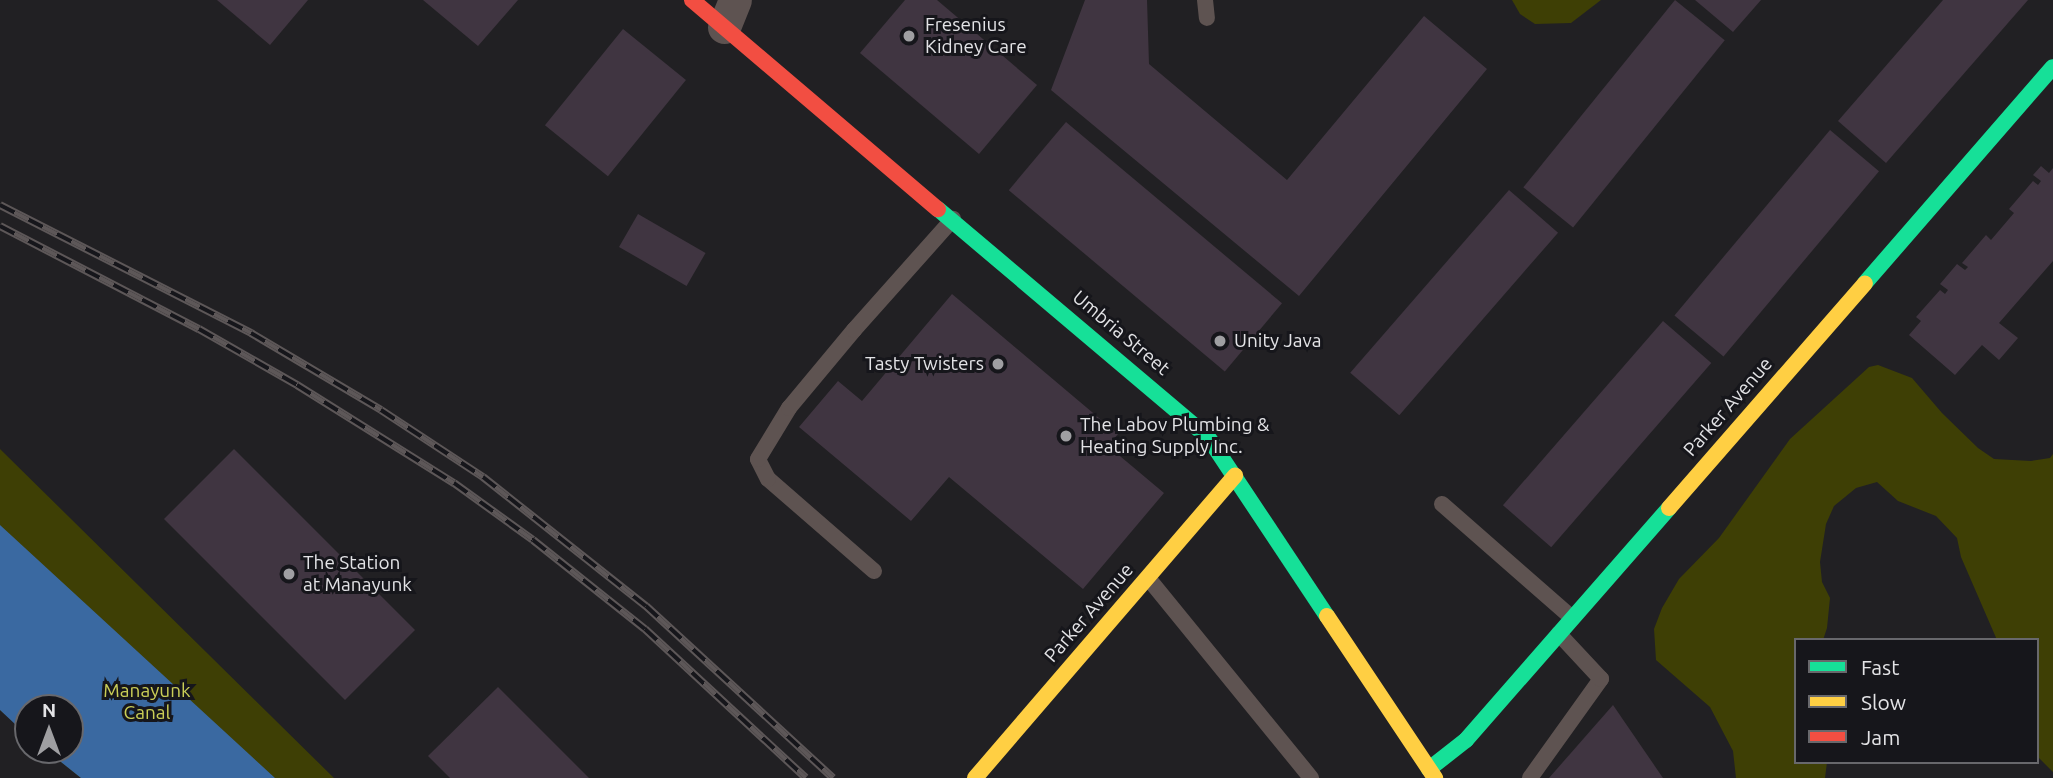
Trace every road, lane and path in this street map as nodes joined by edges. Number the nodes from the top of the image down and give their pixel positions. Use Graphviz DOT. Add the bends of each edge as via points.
graph roads {
  1 [pos="692,0"];
  2 [pos="1205,0"];
  3 [pos="730,13"];
  4 [pos="1207,18"];
  5 [pos="2053,67"];
  6 [pos="953,219"];
  7 [pos="1236,476"];
  8 [pos="1442,504"];
  9 [pos="874,571"];
  10 [pos="1148,578"];
  11 [pos="1572,618"];
  12 [pos="1558,634"];
  13 [pos="1427,775"];
  14 [pos="975,778"];
  15 [pos="1311,778"];
  16 [pos="1530,778"];
  1 -- 3 [label="street, Umbria Street"];
  2 -- 4 [label="lane"];
  3 -- 6 [label="street, Umbria Street"];
  5 -- 11 [label="street, Parker Avenue"];
  6 -- 7 [label="street, Umbria Street" via="1191,419"];
  6 -- 9 [label="lane" via="789,408 758,459 768,479"];
  7 -- 10 [label="street, Parker Avenue"];
  7 -- 13 [label="street, Umbria Street"];
  8 -- 11 [label="lane"];
  10 -- 14 [label="street, Parker Avenue"];
  10 -- 15 [label="lane"];
  11 -- 12 [label="street, Parker Avenue"];
  12 -- 13 [label="street, Parker Avenue" via="1466,740"];
  12 -- 16 [label="lane" via="1601,679"];
}
